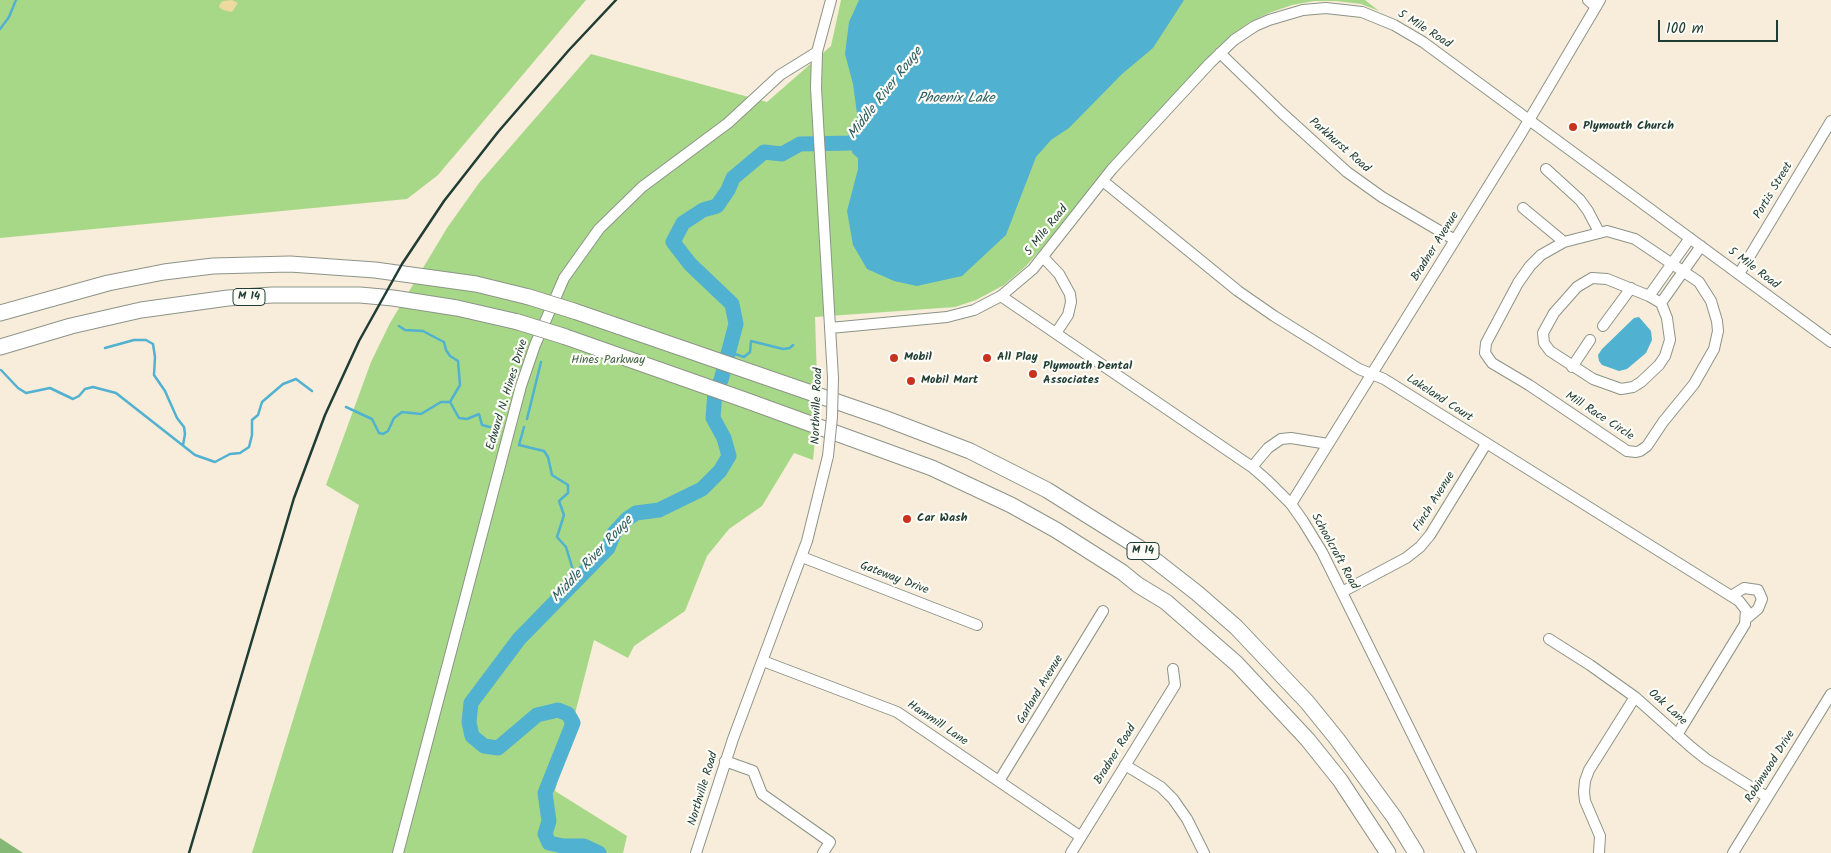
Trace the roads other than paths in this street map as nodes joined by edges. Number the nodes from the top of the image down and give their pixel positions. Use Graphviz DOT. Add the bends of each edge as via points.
graph roads {
  1 [pos="831,0"];
  2 [pos="1595,2"];
  3 [pos="817,52"];
  4 [pos="1220,53"];
  5 [pos="1529,120"];
  6 [pos="1831,121"];
  7 [pos="1546,169"];
  8 [pos="1103,181"];
  9 [pos="1523,208"];
  10 [pos="1599,232"];
  11 [pos="1690,238"];
  12 [pos="1455,240"];
  13 [pos="1564,242"];
  14 [pos="1701,246"];
  15 [pos="1043,257"];
  16 [pos="1670,264"];
  17 [pos="1682,272"];
  18 [pos="1739,274"];
  19 [pos="1630,288"];
  20 [pos="1001,296"];
  21 [pos="1649,296"];
  22 [pos="1661,303"];
  23 [pos="0,312"];
  24 [pos="1603,326"];
  25 [pos="830,328"];
  26 [pos="1056,333"];
  27 [pos="1590,340"];
  28 [pos="1831,342"];
  29 [pos="0,347"];
  30 [pos="1572,367"];
  31 [pos="1371,374"];
  32 [pos="1328,444"];
  33 [pos="1486,444"];
  34 [pos="1252,467"];
  35 [pos="1291,504"];
  36 [pos="802,557"];
  37 [pos="1342,592"];
  38 [pos="1731,596"];
  39 [pos="1103,611"];
  40 [pos="1746,619"];
  41 [pos="977,625"];
  42 [pos="1549,639"];
  43 [pos="763,661"];
  44 [pos="1173,669"];
  45 [pos="1831,694"];
  46 [pos="1635,697"];
  47 [pos="1677,735"];
  48 [pos="725,761"];
  49 [pos="1125,765"];
  50 [pos="999,781"];
  51 [pos="1767,797"];
  52 [pos="1081,837"];
  53 [pos="398,853"];
  54 [pos="696,853"];
  55 [pos="823,853"];
  56 [pos="1071,853"];
  57 [pos="1204,853"];
  58 [pos="1388,853"];
  59 [pos="1416,853"];
  60 [pos="1471,853"];
  61 [pos="1599,853"];
  62 [pos="1732,853"];
  1 -- 3 [label="street, Northville Road"];
  2 -- 5 [label="street, Bradner Avenue"];
  3 -- 25 [label="street, Northville Road" via="816,88"];
  3 -- 53 [label="street, Edward N. Hines Drive" via="780,75 728,123 642,187 600,229 564,278 521,386"];
  4 -- 5 [label="street, 5 Mile Road" via="1255,26 1284,15 1314,8 1357,11 1408,32"];
  4 -- 8 [label="street, 5 Mile Road"];
  4 -- 12 [label="street, Parkhurst Road" via="1348,172 1382,197"];
  5 -- 11 [label="street, 5 Mile Road"];
  5 -- 12 [label="street, Bradner Avenue"];
  6 -- 18 [label="street, Portis Street"];
  7 -- 10 [label="street" via="1580,200"];
  8 -- 15 [label="street, 5 Mile Road"];
  8 -- 31 [label="street, Lakeland Court" via="1238,291 1311,340"];
  9 -- 13 [label="street"];
  10 -- 13 [label="street, Mill Race Circle"];
  10 -- 16 [label="street, Mill Race Circle" via="1616,232 1635,239"];
  11 -- 14 [label="street, 5 Mile Road"];
  11 -- 16 [label="street"];
  12 -- 31 [label="street, Bradner Avenue"];
  13 -- 17 [label="street, Mill Race Circle" via="1541,256 1522,276 1486,343 1485,354 1492,363 1630,452 1647,446 1694,384 1716,342 1718,321 1711,301 1699,282"];
  14 -- 17 [label="street"];
  14 -- 18 [label="street, 5 Mile Road"];
  15 -- 20 [label="street, 5 Mile Road"];
  15 -- 26 [label="street" via="1070,294 1068,315"];
  16 -- 17 [label="street, Mill Race Circle"];
  16 -- 21 [label="street"];
  17 -- 22 [label="street"];
  18 -- 28 [label="street, 5 Mile Road"];
  19 -- 21 [label="street"];
  19 -- 24 [label="street"];
  19 -- 30 [label="street" via="1607,279 1592,278 1577,287 1554,313 1543,333 1544,343"];
  20 -- 25 [label="street, 5 Mile Road" via="974,310 947,317"];
  20 -- 26 [label="street, Schoolcraft Road"];
  21 -- 22 [label="street"];
  22 -- 30 [label="street" via="1669,324 1669,345 1658,365 1637,384 1621,388 1611,386"];
  23 -- 59 [label="highway, M 14, bridge" via="108,283 213,266 290,264 408,273 476,284 574,310 892,421 970,451 1047,490 1138,547 1197,593 1236,627 1307,702 1394,817"];
  25 -- 36 [label="street, Northville Road, bridge" via="833,378 828,456"];
  26 -- 34 [label="street, Schoolcraft Road"];
  27 -- 30 [label="street"];
  29 -- 58 [label="highway, M 14, bridge" via="141,310 210,300 272,295 393,298 457,308 563,336 932,468 1011,504 1064,534 1166,602 1237,664 1290,720 1340,780"];
  31 -- 32 [label="street, Bradner Avenue"];
  31 -- 33 [label="street, Lakeland Court" via="1384,378"];
  32 -- 34 [label="street" via="1281,439 1268,448"];
  32 -- 35 [label="street, Bradner Avenue"];
  33 -- 37 [label="street, Finch Avenue" via="1420,547 1406,558"];
  33 -- 38 [label="street, Lakeland Court"];
  34 -- 35 [label="street, Schoolcraft Road"];
  35 -- 37 [label="street, Schoolcraft Road" via="1314,538"];
  36 -- 41 [label="street, Gateway Drive"];
  36 -- 43 [label="street, Northville Road"];
  37 -- 60 [label="street, Schoolcraft Road"];
  38 -- 40 [label="street" via="1744,606"];
  38 -- 40 [label="street" via="1744,588 1758,590 1762,599 1758,609"];
  39 -- 50 [label="street, Garland Avenue"];
  40 -- 47 [label="street"];
  42 -- 46 [label="street, Oak Lane"];
  43 -- 48 [label="street, Northville Road"];
  43 -- 50 [label="street, Hammill Lane" via="897,712"];
  44 -- 49 [label="street, Bradner Road" via="1175,685"];
  45 -- 51 [label="street, Robinwood Drive"];
  46 -- 47 [label="street, Oak Lane"];
  46 -- 61 [label="street" via="1585,781 1585,801 1600,836"];
  47 -- 51 [label="street, Oak Lane" via="1706,759"];
  48 -- 54 [label="street, Northville Road"];
  48 -- 55 [label="street" via="753,771 762,794 830,842"];
  49 -- 52 [label="street, Bradner Road"];
  49 -- 57 [label="street" via="1161,787 1173,799"];
  50 -- 52 [label="street, Hammill Lane"];
  51 -- 62 [label="street, Robinwood Drive"];
  52 -- 56 [label="street, Bradner Road"];
}
